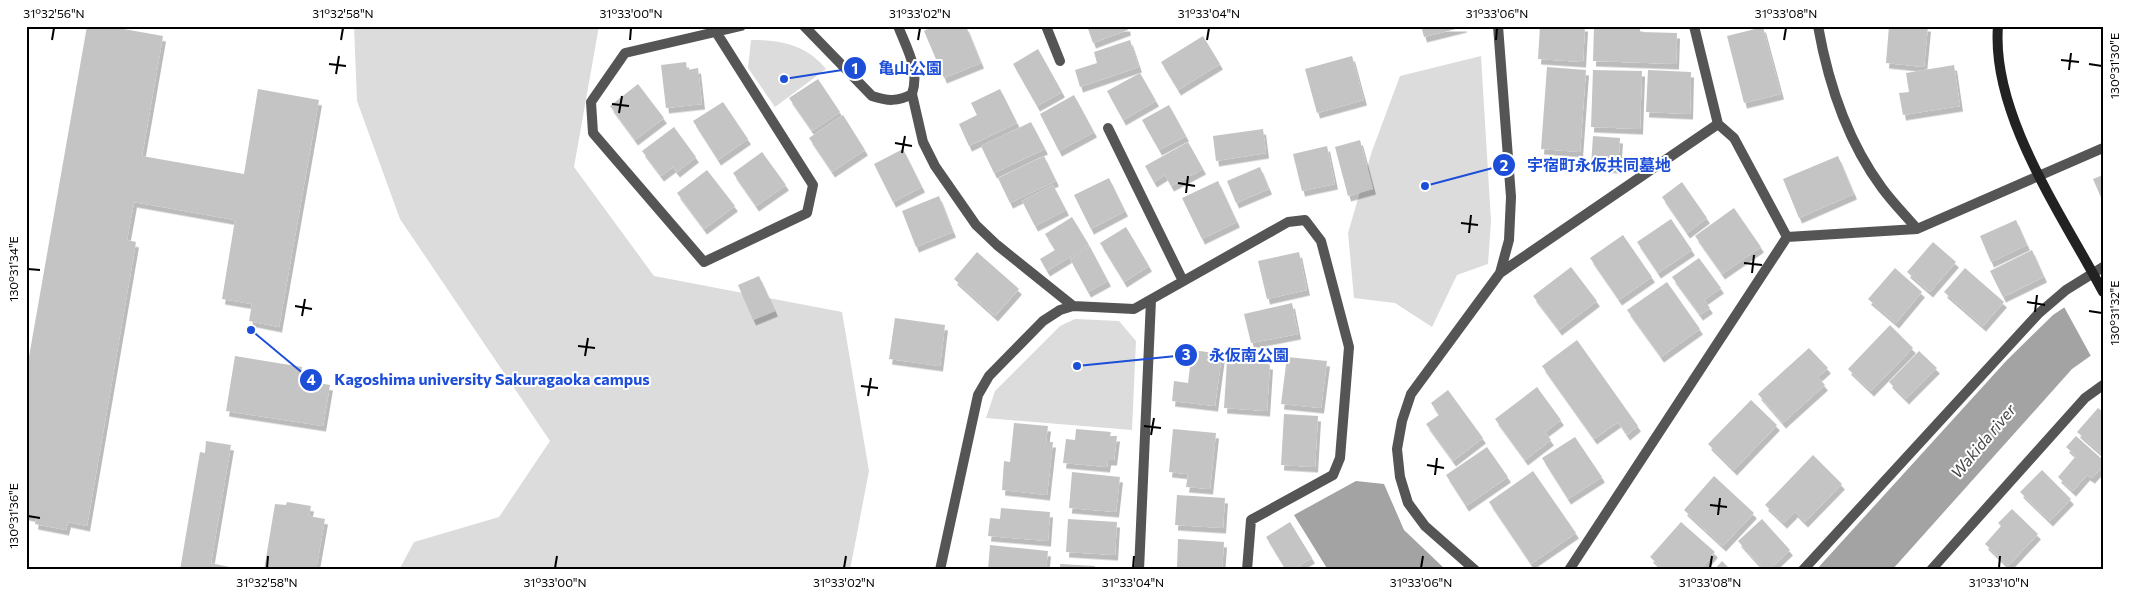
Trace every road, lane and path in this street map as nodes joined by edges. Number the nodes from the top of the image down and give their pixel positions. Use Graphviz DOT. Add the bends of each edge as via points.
graph roads {
  1 [pos="741,26"];
  2 [pos="804,26"];
  3 [pos="898,26"];
  4 [pos="1046,26"];
  5 [pos="1498,26"];
  6 [pos="1694,26"];
  7 [pos="1818,26"];
  8 [pos="1998,26"];
  9 [pos="716,32"];
  10 [pos="1060,61"];
  11 [pos="912,94"];
  12 [pos="1718,124"];
  13 [pos="1108,128"];
  14 [pos="2103,148"];
  15 [pos="2040,176"];
  16 [pos="1917,229"];
  17 [pos="1787,237"];
  18 [pos="2103,267"];
  19 [pos="1500,273"];
  20 [pos="2095,278"];
  21 [pos="1184,281"];
  22 [pos="2103,292"];
  23 [pos="1151,300"];
  24 [pos="1073,306"];
  25 [pos="2103,385"];
  26 [pos="940,570"];
  27 [pos="1139,570"];
  28 [pos="1247,570"];
  29 [pos="1475,570"];
  30 [pos="1569,570"];
  31 [pos="1803,570"];
  32 [pos="1930,570"];
  1 -- 9 [label="street"];
  2 -- 11 [label="street" via="872,96 902,100"];
  3 -- 11 [label="street" via="916,74"];
  4 -- 10 [label="street"];
  5 -- 19 [label="street" via="1511,197 1509,240"];
  6 -- 12 [label="street"];
  7 -- 16 [label="street" via="1823,55 1857,145 1882,188"];
  8 -- 15 [label="street" via="2000,73 2008,105"];
  9 -- 9 [label="street" via="625,54 591,102 593,133 704,262 807,213 813,185"];
  11 -- 24 [label="street" via="927,150 976,225"];
  12 -- 17 [label="street" via="1734,138"];
  12 -- 19 [label="street"];
  13 -- 21 [label="street"];
  14 -- 15 [label="street"];
  15 -- 16 [label="street"];
  15 -- 20 [label="street"];
  16 -- 17 [label="street"];
  17 -- 30 [label="street"];
  18 -- 20 [label="street"];
  19 -- 29 [label="street" via="1411,394 1397,449 1400,477 1408,503 1425,526"];
  20 -- 22 [label="street"];
  20 -- 31 [label="street" via="2066,290 2038,314"];
  21 -- 23 [label="street"];
  21 -- 28 [label="street" via="1288,222 1305,220 1321,241 1349,347 1340,458 1333,475 1251,520"];
  23 -- 24 [label="street" via="1134,309"];
  23 -- 27 [label="street"];
  24 -- 26 [label="street" via="1043,321 989,376 978,395"];
  25 -- 32 [label="street" via="2085,398"];
}
